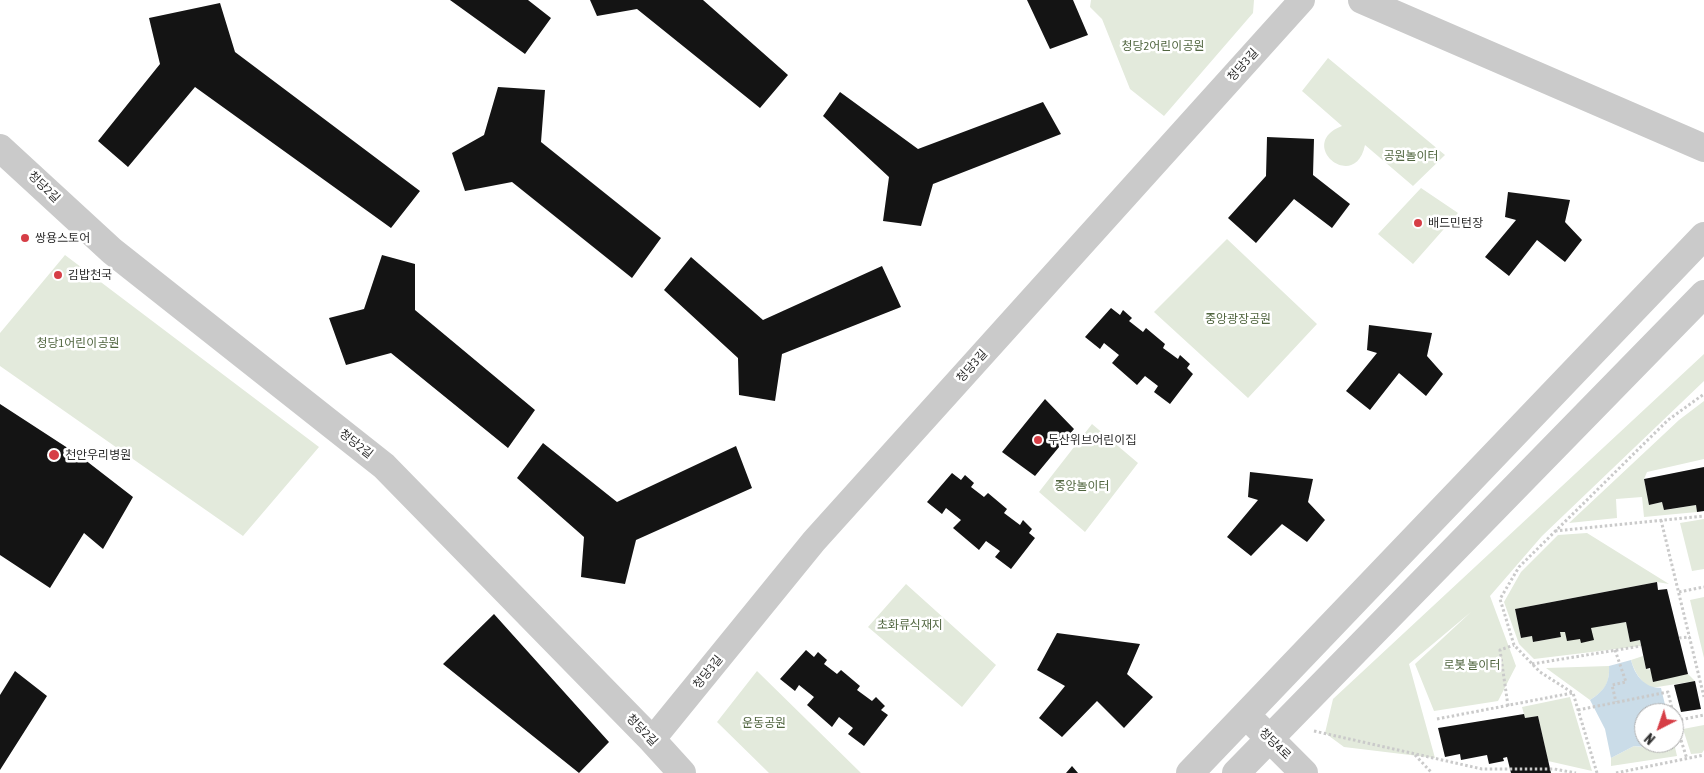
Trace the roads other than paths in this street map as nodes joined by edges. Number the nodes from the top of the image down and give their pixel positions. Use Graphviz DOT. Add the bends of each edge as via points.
graph roads {
  1 [pos="1302,0"];
  2 [pos="1362,0"];
  3 [pos="0,148"];
  4 [pos="1704,148"];
  5 [pos="1704,236"];
  6 [pos="1704,294"];
  7 [pos="1245,714"];
  8 [pos="1276,731"];
  9 [pos="652,740"];
  10 [pos="682,773"];
  11 [pos="1190,773"];
  12 [pos="1236,773"];
  13 [pos="1304,773"];
  1 -- 9 [label="street, 청당3길" via="814,541"];
  2 -- 4 [label="street"];
  3 -- 9 [label="street, 청당2길" via="112,252 384,466"];
  5 -- 7 [label="street"];
  6 -- 8 [label="street"];
  7 -- 8 [label="street, 청당4로"];
  7 -- 11 [label="street"];
  8 -- 12 [label="street"];
  8 -- 13 [label="street, 청당4로"];
  9 -- 10 [label="street, 청당2길"];
}
